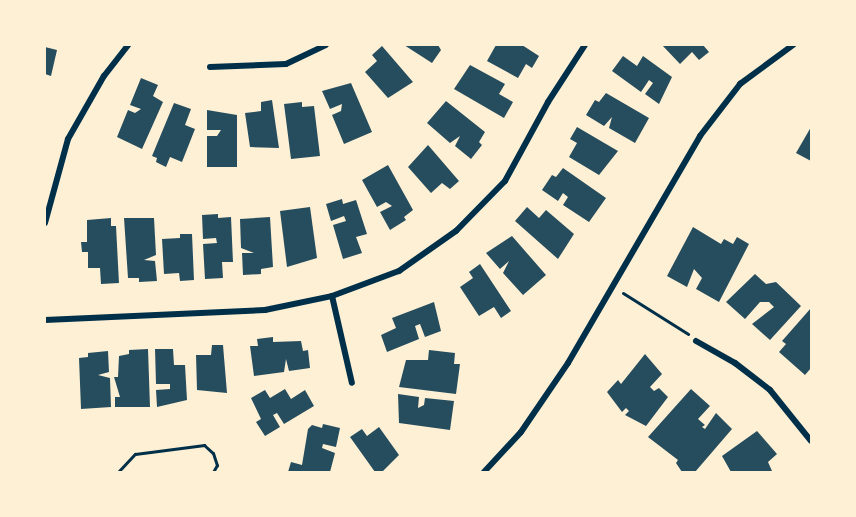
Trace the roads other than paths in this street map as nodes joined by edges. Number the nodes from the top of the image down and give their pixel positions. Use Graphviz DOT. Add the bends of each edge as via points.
graph roads {
  1 [pos="128,45"];
  2 [pos="326,45"];
  3 [pos="585,45"];
  4 [pos="793,45"];
  5 [pos="210,67"];
  6 [pos="45,223"];
  7 [pos="332,296"];
  8 [pos="45,320"];
  9 [pos="696,342"];
  10 [pos="352,383"];
  11 [pos="811,441"];
  12 [pos="484,472"];
  1 -- 6 [label="street" via="104,76 68,139"];
  2 -- 5 [label="street" via="286,64"];
  3 -- 7 [label="street" via="505,181 456,231 399,271"];
  4 -- 12 [label="street" via="740,84 700,136 614,288 521,432"];
  7 -- 8 [label="street" via="265,310"];
  7 -- 10 [label="street"];
  9 -- 11 [label="street" via="735,363 770,390"];
}
